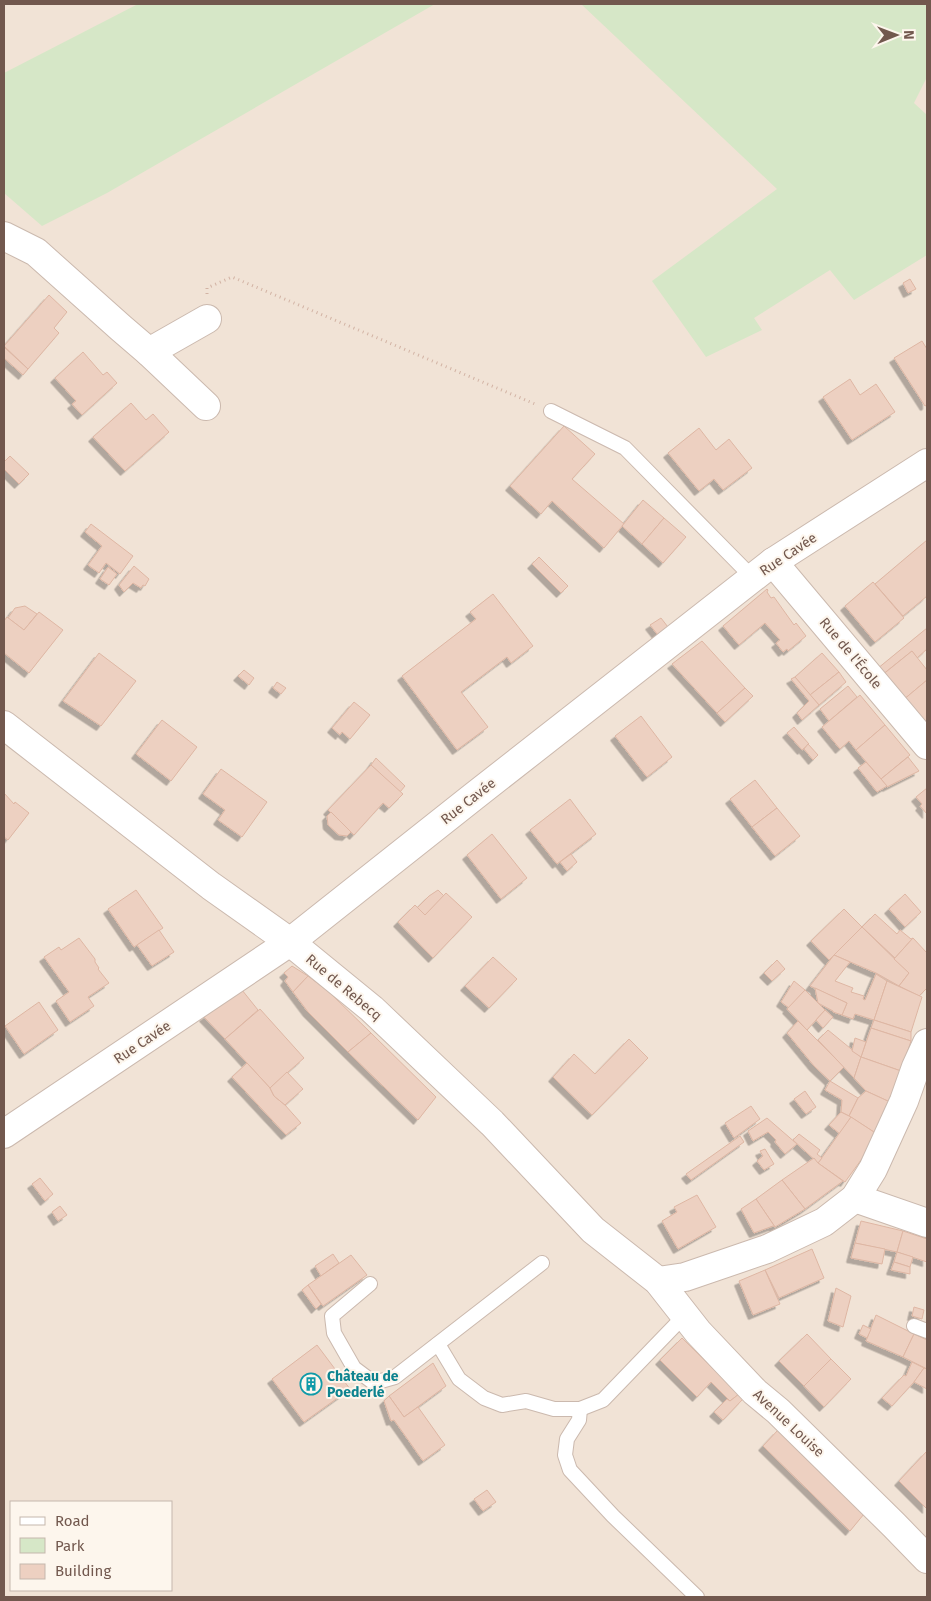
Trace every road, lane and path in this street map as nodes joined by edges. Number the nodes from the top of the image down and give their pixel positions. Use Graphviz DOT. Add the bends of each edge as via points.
graph roads {
  1 [pos="4,236"];
  2 [pos="207,319"];
  3 [pos="149,352"];
  4 [pos="206,406"];
  5 [pos="551,411"];
  6 [pos="927,463"];
  7 [pos="763,570"];
  8 [pos="4,725"];
  9 [pos="927,745"];
  10 [pos="290,942"];
  11 [pos="927,1043"];
  12 [pos="4,1134"];
  13 [pos="855,1198"];
  14 [pos="927,1223"];
  15 [pos="542,1262"];
  16 [pos="658,1281"];
  17 [pos="370,1284"];
  18 [pos="685,1315"];
  19 [pos="438,1344"];
  20 [pos="580,1409"];
  21 [pos="927,1559"];
  22 [pos="696,1597"];
  1 -- 3 [label="street" via="36,252"];
  2 -- 3 [label="street"];
  2 -- 5 [label="path" via="208,288 232,277"];
  3 -- 4 [label="street"];
  5 -- 7 [label="lane" via="625,448"];
  6 -- 7 [label="street, Rue Cavée"];
  7 -- 9 [label="street, Rue de l'École"];
  7 -- 10 [label="street, Rue Cavée"];
  8 -- 10 [label="street, Rue de Rebecq" via="211,886"];
  10 -- 12 [label="street, Rue Cavée"];
  10 -- 16 [label="street, Rue de Rebecq" via="372,1009 492,1123 594,1230"];
  11 -- 13 [label="street" via="873,1169"];
  13 -- 14 [label="street"];
  13 -- 16 [label="street" via="824,1222 767,1249 685,1277"];
  15 -- 19 [label="lane"];
  16 -- 18 [label="street, Avenue Louise"];
  17 -- 19 [label="lane" via="332,1316 334,1333 354,1368 374,1383 394,1377"];
  18 -- 20 [label="lane" via="603,1400"];
  18 -- 21 [label="street, Avenue Louise" via="755,1392"];
  19 -- 20 [label="lane" via="459,1379 484,1398 502,1405 526,1401 554,1409"];
  20 -- 22 [label="lane" via="579,1420 567,1439 565,1455 570,1470"];
}
